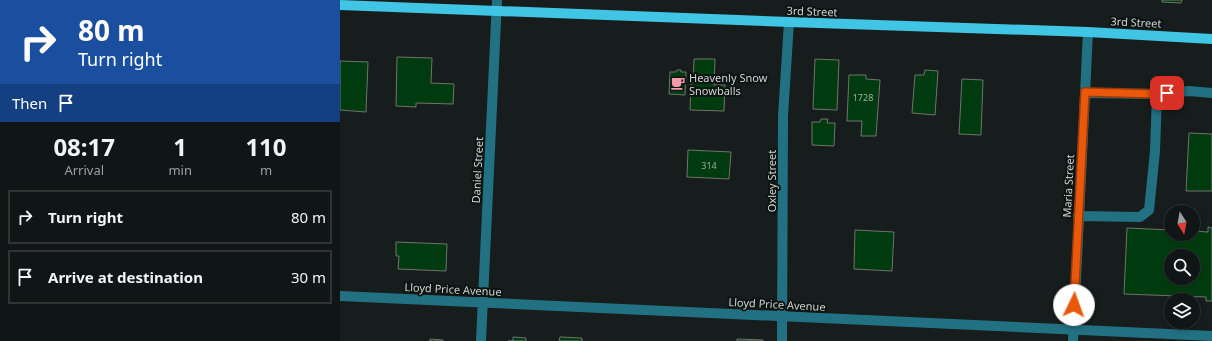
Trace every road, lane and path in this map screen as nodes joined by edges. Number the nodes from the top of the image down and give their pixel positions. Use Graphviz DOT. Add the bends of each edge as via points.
graph roads {
  1 [pos="497,0"];
  2 [pos="340,5"];
  3 [pos="497,11"];
  4 [pos="789,22"];
  5 [pos="1088,32"];
  6 [pos="1212,39"];
  7 [pos="1085,92"];
  8 [pos="1212,93"];
  9 [pos="1157,94"];
  10 [pos="1078,216"];
  11 [pos="340,296"];
  12 [pos="483,302"];
  13 [pos="782,317"];
  14 [pos="1073,330"];
  15 [pos="1212,336"];
  16 [pos="482,341"];
  17 [pos="782,341"];
  18 [pos="1072,341"];
  1 -- 3 [label="street, Daniel Street"];
  2 -- 3 [label="main road, 3rd Street"];
  3 -- 4 [label="main road, 3rd Street"];
  3 -- 12 [label="street, Daniel Street"];
  4 -- 5 [label="main road, 3rd Street"];
  4 -- 13 [label="street, Oxley Street" via="783,116"];
  5 -- 6 [label="main road, 3rd Street"];
  5 -- 7 [label="street, Maria Street"];
  7 -- 9 [label="street"];
  7 -- 10 [label="street, Maria Street"];
  8 -- 9 [label="street" via="1189,91"];
  9 -- 10 [label="street" via="1149,210 1140,217"];
  10 -- 14 [label="street, Maria Street"];
  11 -- 12 [label="street, Lloyd Price Avenue"];
  12 -- 13 [label="street, Lloyd Price Avenue"];
  12 -- 16 [label="street, Daniel Street"];
  13 -- 14 [label="street, Lloyd Price Avenue"];
  13 -- 17 [label="street, Oxley Street"];
  14 -- 15 [label="street, Lloyd Price Avenue"];
  14 -- 18 [label="street, Maria Street"];
}
